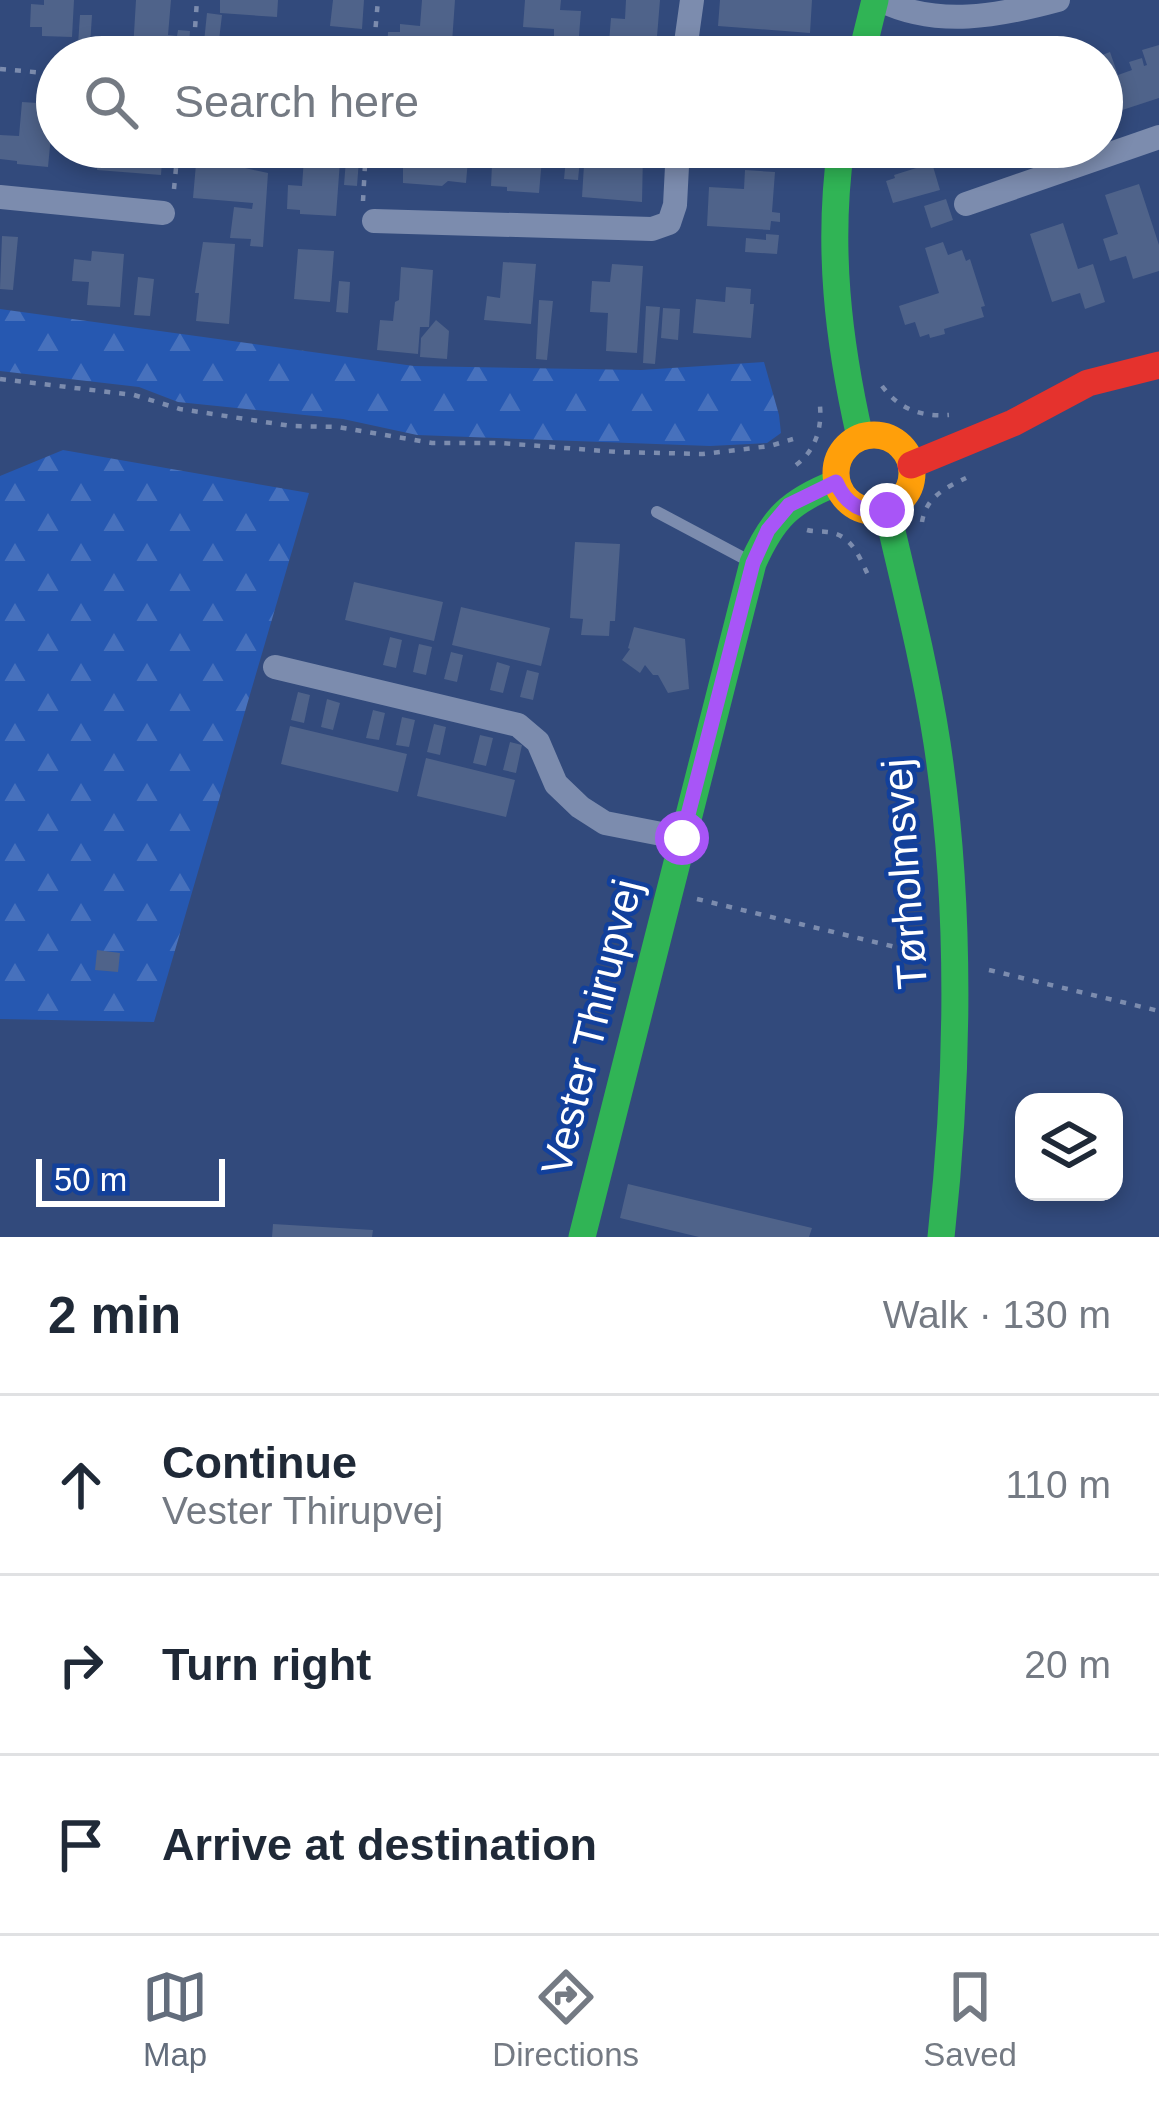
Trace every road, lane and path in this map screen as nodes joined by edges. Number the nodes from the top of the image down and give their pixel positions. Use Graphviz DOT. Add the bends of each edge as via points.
graph roads {
  1 [pos="197,0"];
  2 [pos="378,0"];
  3 [pos="692,0"];
  4 [pos="878,0"];
  5 [pos="1058,0"];
  6 [pos="194,36"];
  7 [pos="375,36"];
  8 [pos="687,36"];
  9 [pos="867,36"];
  10 [pos="0,69"];
  11 [pos="36,72"];
  12 [pos="1159,137"];
  13 [pos="1123,149"];
  14 [pos="176,168"];
  15 [pos="364,168"];
  16 [pos="677,168"];
  17 [pos="839,168"];
  18 [pos="1070,168"];
  19 [pos="0,197"];
  20 [pos="966,204"];
  21 [pos="163,213"];
  22 [pos="374,221"];
  23 [pos="1159,365"];
  24 [pos="0,379"];
  25 [pos="847,384"];
  26 [pos="948,415"];
  27 [pos="860,437"];
  28 [pos="793,439"];
  29 [pos="911,465"];
  30 [pos="790,469"];
  31 [pos="836,482"];
  32 [pos="789,505"];
  33 [pos="887,510"];
  34 [pos="657,512"];
  35 [pos="753,563"];
  36 [pos="872,584"];
  37 [pos="275,667"];
  38 [pos="682,838"];
  39 [pos="668,892"];
  40 [pos="920,953"];
  41 [pos="989,970"];
  42 [pos="1159,1011"];
  43 [pos="581,1237"];
  44 [pos="941,1237"];
  1 -- 6 [label="path"];
  2 -- 7 [label="path"];
  3 -- 8 [label="street"];
  4 -- 5 [label="street" via="961,18"];
  4 -- 9 [label="street"];
  10 -- 11 [label="path"];
  12 -- 13 [label="street"];
  14 -- 21 [label="path"];
  15 -- 22 [label="path" via="362,198"];
  16 -- 22 [label="street" via="669,223 652,229"];
  17 -- 25 [label="street" via="833,281"];
  18 -- 20 [label="street"];
  19 -- 21 [label="street"];
  23 -- 29 [label="street" via="1088,383"];
  24 -- 28 [label="path" via="432,443 703,454"];
  25 -- 26 [label="path" via="878,379 902,407"];
  25 -- 27 [label="street"];
  25 -- 30 [label="path" via="819,394 816,440"];
  27 -- 29 [label="street" via="892,440"];
  27 -- 31 [label="street" via="837,460"];
  29 -- 33 [label="street" via="910,487"];
  31 -- 32 [label="street"];
  31 -- 33 [label="street" via="850,504"];
  32 -- 35 [label="street, Vester Thirupvej"];
  32 -- 36 [label="path" via="808,531 844,536"];
  33 -- 44 [label="street, Tørholmsvej" via="937,741 956,940 958,1053"];
  34 -- 35 [label="lane"];
  35 -- 38 [label="street, Vester Thirupvej"];
  37 -- 38 [label="street, Vester Thirupvej" via="518,725 580,807 605,823"];
  38 -- 39 [label="street, Vester Thirupvej"];
  39 -- 40 [label="path"];
  39 -- 43 [label="street, Vester Thirupvej"];
  41 -- 42 [label="path"];
}
